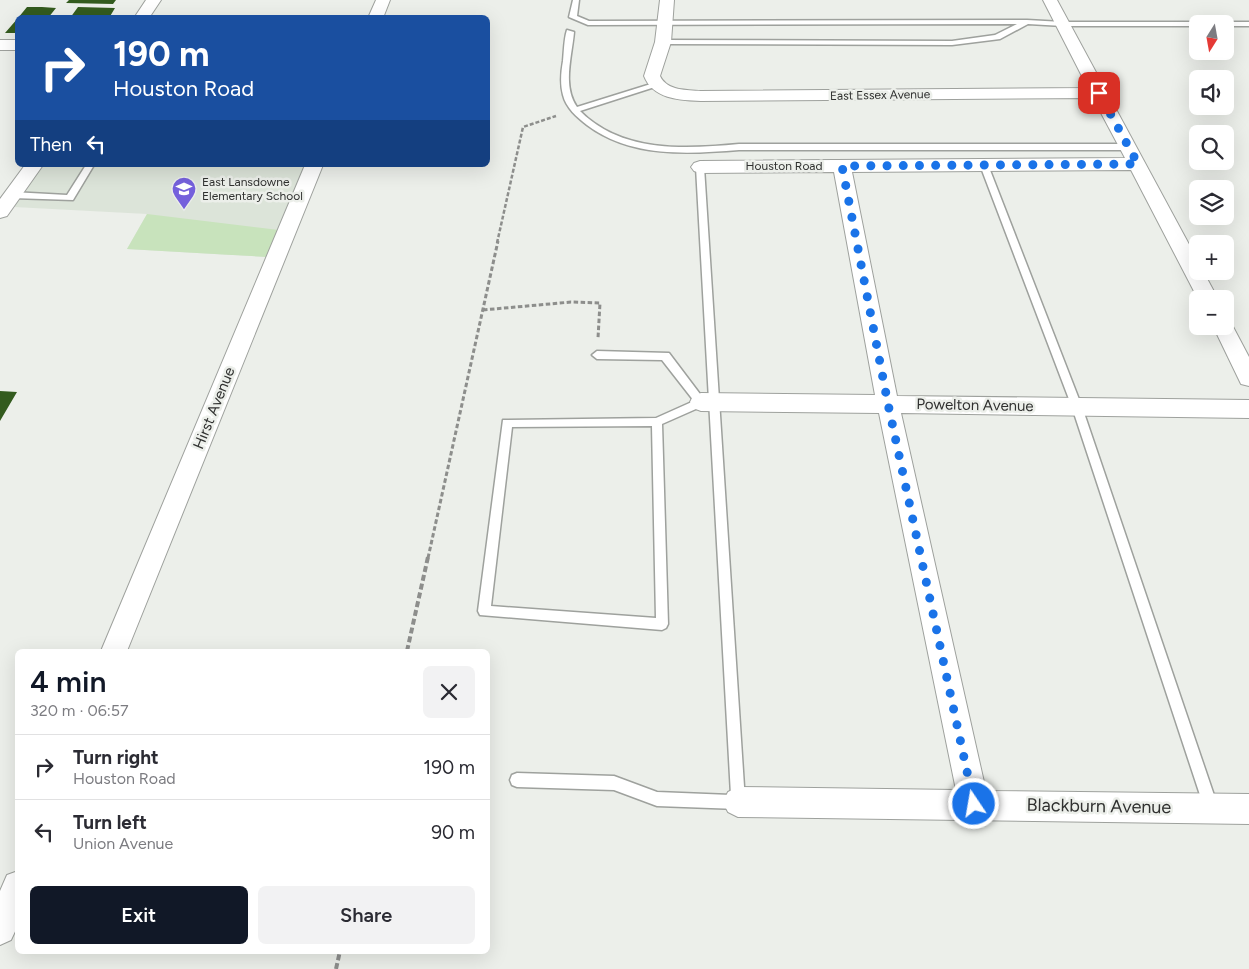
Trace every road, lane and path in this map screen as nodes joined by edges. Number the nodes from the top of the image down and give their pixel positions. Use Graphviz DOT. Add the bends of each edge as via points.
graph roads {
  1 [pos="154,0"];
  2 [pos="383,0"];
  3 [pos="576,0"];
  4 [pos="666,0"];
  5 [pos="1050,0"];
  6 [pos="143,15"];
  7 [pos="376,15"];
  8 [pos="1026,22"];
  9 [pos="664,24"];
  10 [pos="1063,24"];
  11 [pos="1189,24"];
  12 [pos="1234,24"];
  13 [pos="1249,24"];
  14 [pos="570,32"];
  15 [pos="663,42"];
  16 [pos="0,45"];
  17 [pos="15,45"];
  18 [pos="659,87"];
  19 [pos="1099,93"];
  20 [pos="575,110"];
  21 [pos="1129,147"];
  22 [pos="1138,164"];
  23 [pos="984,165"];
  24 [pos="842,166"];
  25 [pos="33,167"];
  26 [pos="89,167"];
  27 [pos="313,167"];
  28 [pos="700,167"];
  29 [pos="12,195"];
  30 [pos="0,212"];
  31 [pos="1203,290"];
  32 [pos="483,310"];
  33 [pos="1228,335"];
  34 [pos="597,354"];
  35 [pos="1249,378"];
  36 [pos="708,402"];
  37 [pos="888,404"];
  38 [pos="1077,407"];
  39 [pos="1249,409"];
  40 [pos="657,422"];
  41 [pos="115,649"];
  42 [pos="407,649"];
  43 [pos="517,780"];
  44 [pos="738,802"];
  45 [pos="974,804"];
  46 [pos="1212,808"];
  47 [pos="1249,809"];
  48 [pos="15,893"];
  49 [pos="0,929"];
  50 [pos="339,954"];
  51 [pos="336,969"];
  1 -- 6 [label="street"];
  2 -- 7 [label="street"];
  3 -- 9 [label="lane" via="573,17 588,23"];
  4 -- 9 [label="street"];
  5 -- 10 [label="street"];
  8 -- 9 [label="lane"];
  8 -- 10 [label="lane"];
  8 -- 15 [label="lane" via="997,37 952,43"];
  9 -- 15 [label="street"];
  10 -- 11 [label="lane"];
  10 -- 19 [label="street"];
  12 -- 13 [label="lane"];
  14 -- 20 [label="lane" via="565,89"];
  15 -- 18 [label="street" via="653,69 653,81"];
  16 -- 17 [label="street"];
  18 -- 19 [label="street, East Essex Avenue" via="701,96"];
  18 -- 20 [label="lane"];
  19 -- 21 [label="street"];
  20 -- 21 [label="lane" via="593,127 622,140 648,148 682,151 739,147"];
  20 -- 32 [label="path" via="523,127"];
  21 -- 22 [label="street"];
  22 -- 23 [label="street, Houston Road"];
  22 -- 31 [label="street"];
  23 -- 24 [label="street, Houston Road"];
  23 -- 38 [label="lane"];
  24 -- 28 [label="street, Houston Road"];
  24 -- 37 [label="street"];
  25 -- 29 [label="street"];
  26 -- 29 [label="lane" via="70,198"];
  27 -- 41 [label="street, Hirst Avenue"];
  28 -- 36 [label="lane"];
  29 -- 30 [label="street"];
  32 -- 34 [label="path" via="571,302 600,303"];
  32 -- 42 [label="path"];
  33 -- 35 [label="street"];
  34 -- 36 [label="lane" via="665,356"];
  36 -- 37 [label="street, Powelton Avenue"];
  36 -- 40 [label="lane"];
  36 -- 44 [label="lane"];
  37 -- 38 [label="street, Powelton Avenue"];
  37 -- 45 [label="street"];
  38 -- 39 [label="street, Powelton Avenue"];
  38 -- 46 [label="lane"];
  40 -- 40 [label="lane" via="662,624 484,611 507,423"];
  43 -- 44 [label="lane" via="614,783 657,799"];
  44 -- 45 [label="street, Blackburn Avenue"];
  45 -- 46 [label="street, Blackburn Avenue"];
  46 -- 47 [label="street, Blackburn Avenue"];
  48 -- 49 [label="street"];
  50 -- 51 [label="path"];
}
